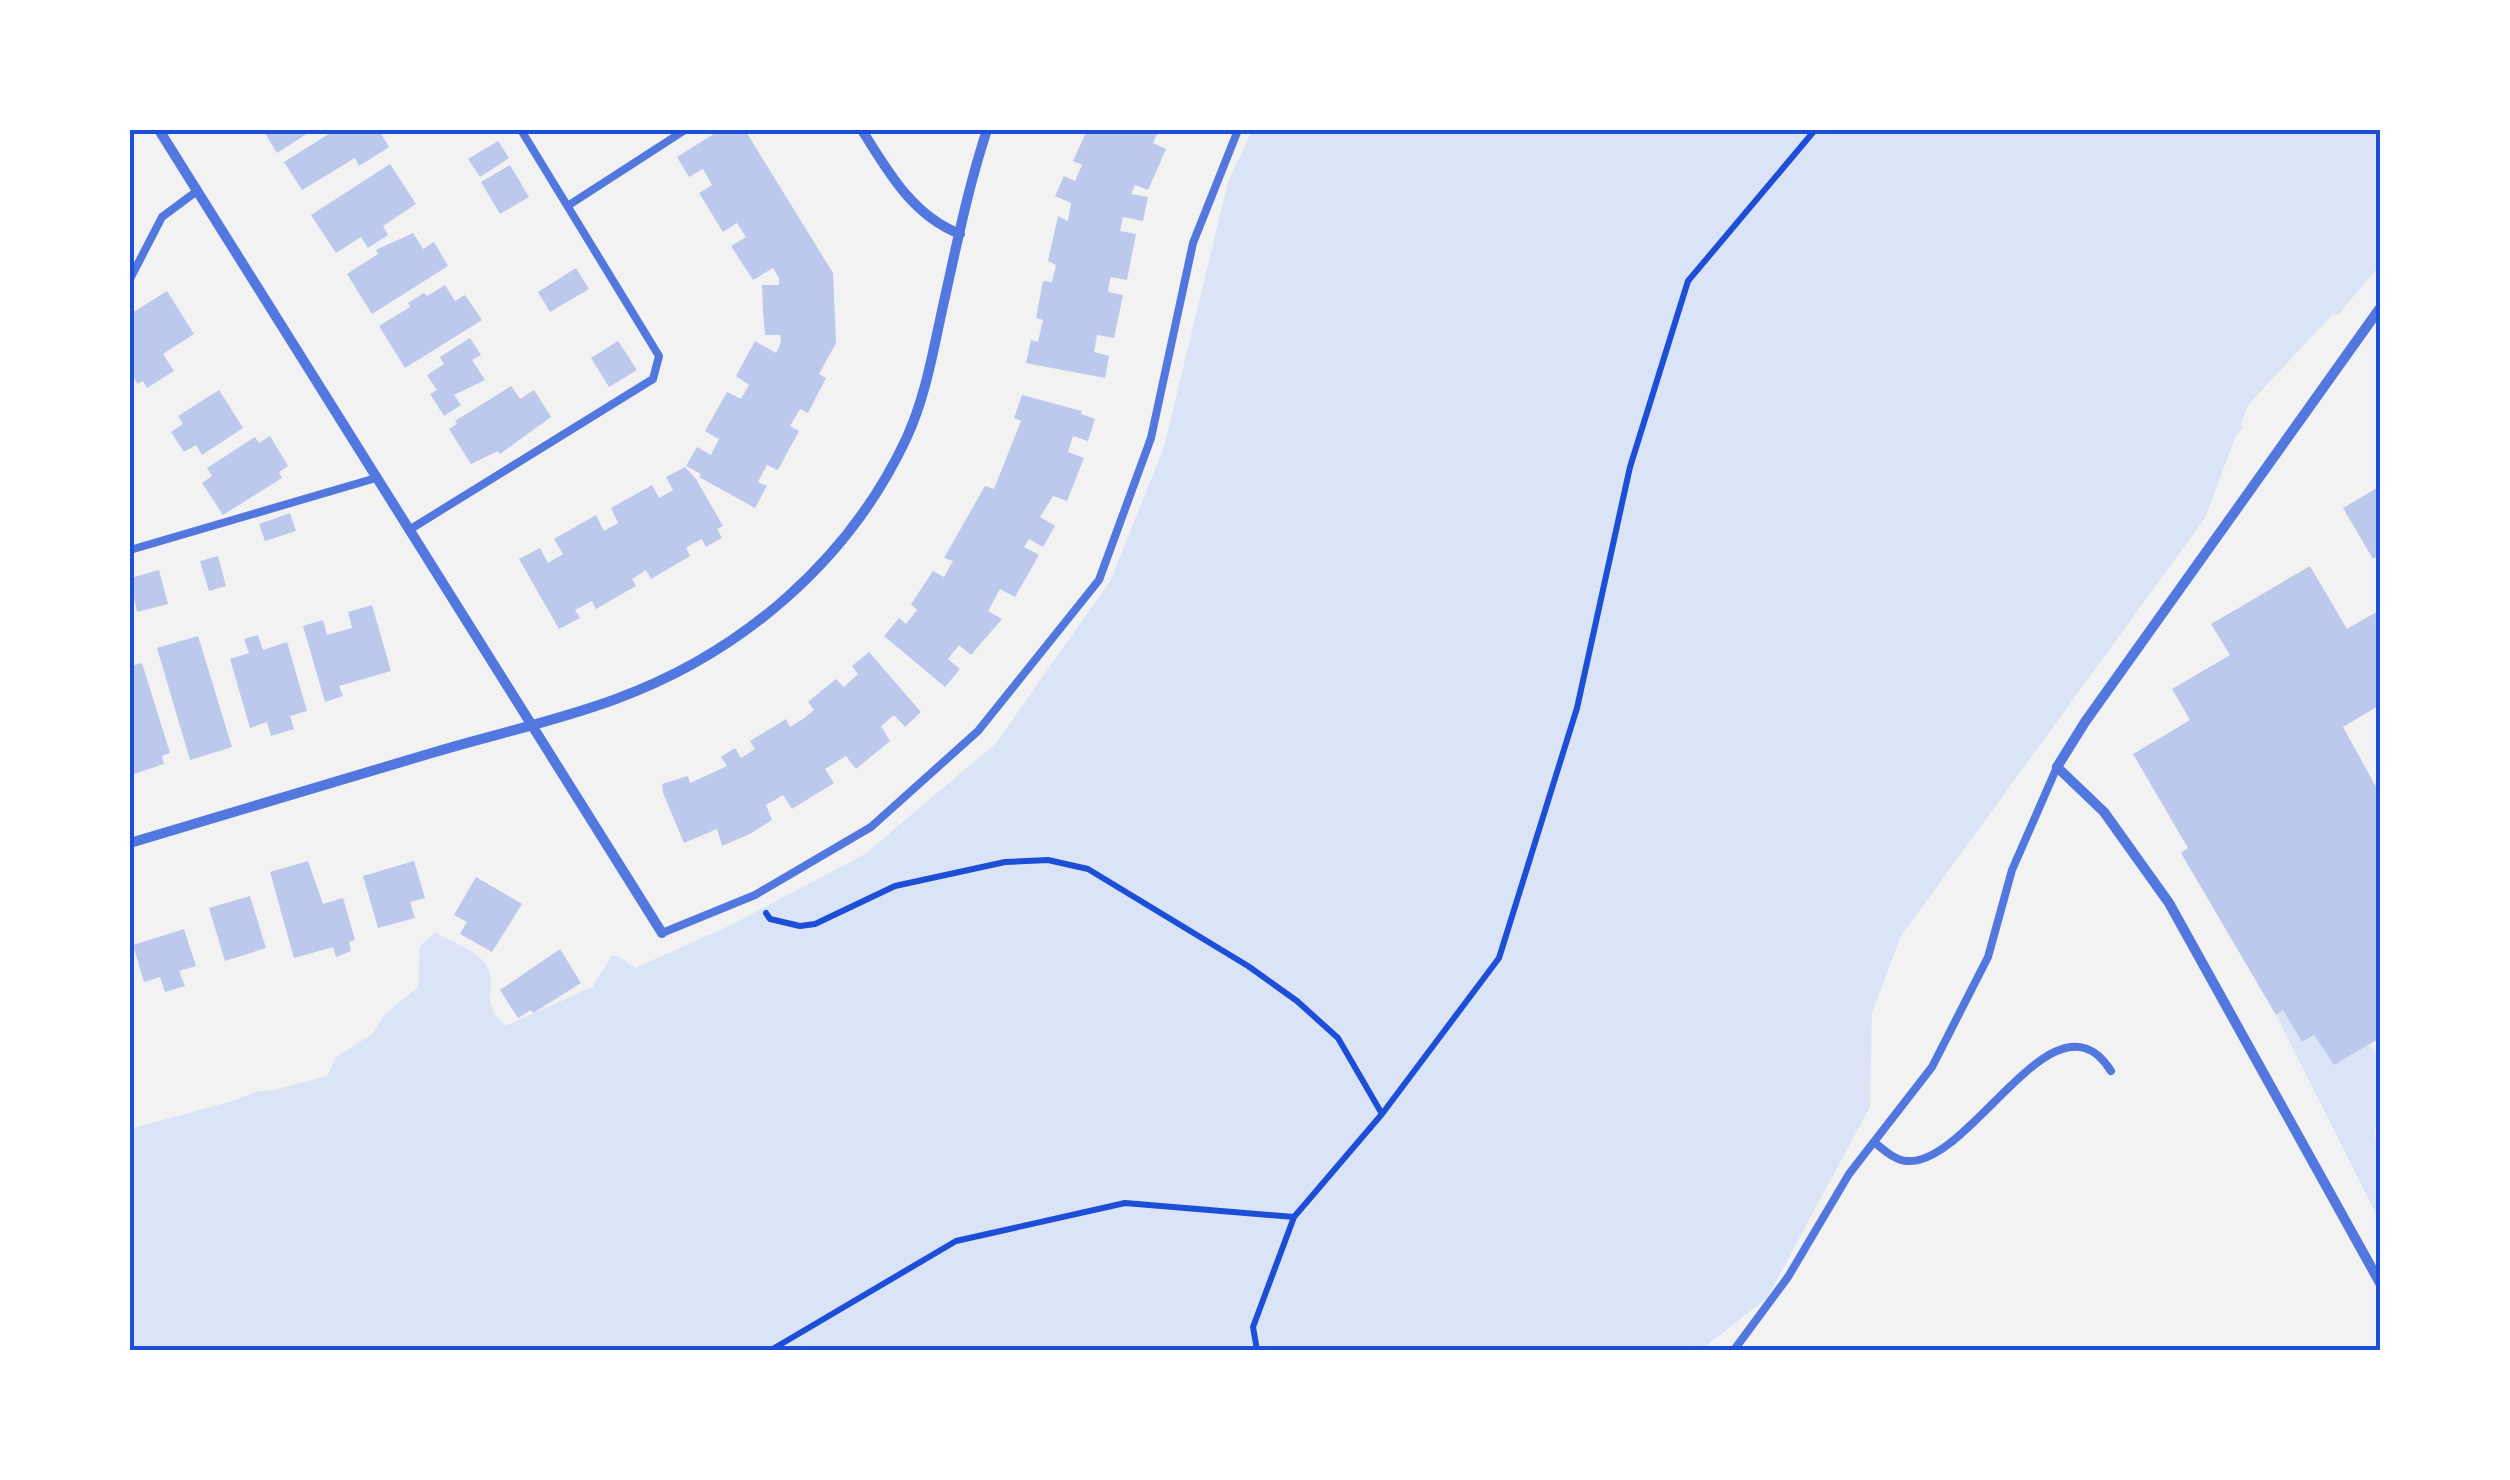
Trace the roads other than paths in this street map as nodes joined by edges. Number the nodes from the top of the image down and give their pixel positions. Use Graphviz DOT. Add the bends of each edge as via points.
graph roads {
  1 [pos="159,130"];
  2 [pos="522,130"];
  3 [pos="685,130"];
  4 [pos="862,130"];
  5 [pos="987,130"];
  6 [pos="1238,130"];
  7 [pos="197,191"];
  8 [pos="568,205"];
  9 [pos="960,234"];
  10 [pos="130,278"];
  11 [pos="2380,308"];
  12 [pos="376,478"];
  13 [pos="409,530"];
  14 [pos="130,550"];
  15 [pos="531,725"];
  16 [pos="2057,767"];
  17 [pos="130,844"];
  18 [pos="662,933"];
  19 [pos="2111,1071"];
  20 [pos="1874,1142"];
  21 [pos="2380,1283"];
  22 [pos="1734,1350"];
  1 -- 7 [label="street"];
  2 -- 8 [label="lane"];
  3 -- 8 [label="lane"];
  4 -- 9 [label="street" via="927,218"];
  5 -- 9 [label="street"];
  6 -- 18 [label="lane" via="1193,243 1152,438 1099,580 978,731 872,827 755,895"];
  7 -- 10 [label="lane" via="162,217"];
  7 -- 12 [label="street"];
  8 -- 13 [label="lane" via="659,356 653,378"];
  9 -- 15 [label="street" via="914,420 880,486 826,558 761,620 695,664"];
  11 -- 16 [label="street"];
  12 -- 13 [label="street"];
  12 -- 14 [label="lane"];
  13 -- 15 [label="street"];
  15 -- 17 [label="street"];
  15 -- 18 [label="street"];
  16 -- 20 [label="lane" via="2012,870 1978,978 1932,1067"];
  16 -- 21 [label="street" via="2104,812 2169,902"];
  19 -- 20 [label="lane" via="2091,1048 2059,1049 1930,1156 1906,1161"];
  20 -- 22 [label="lane"];
}
